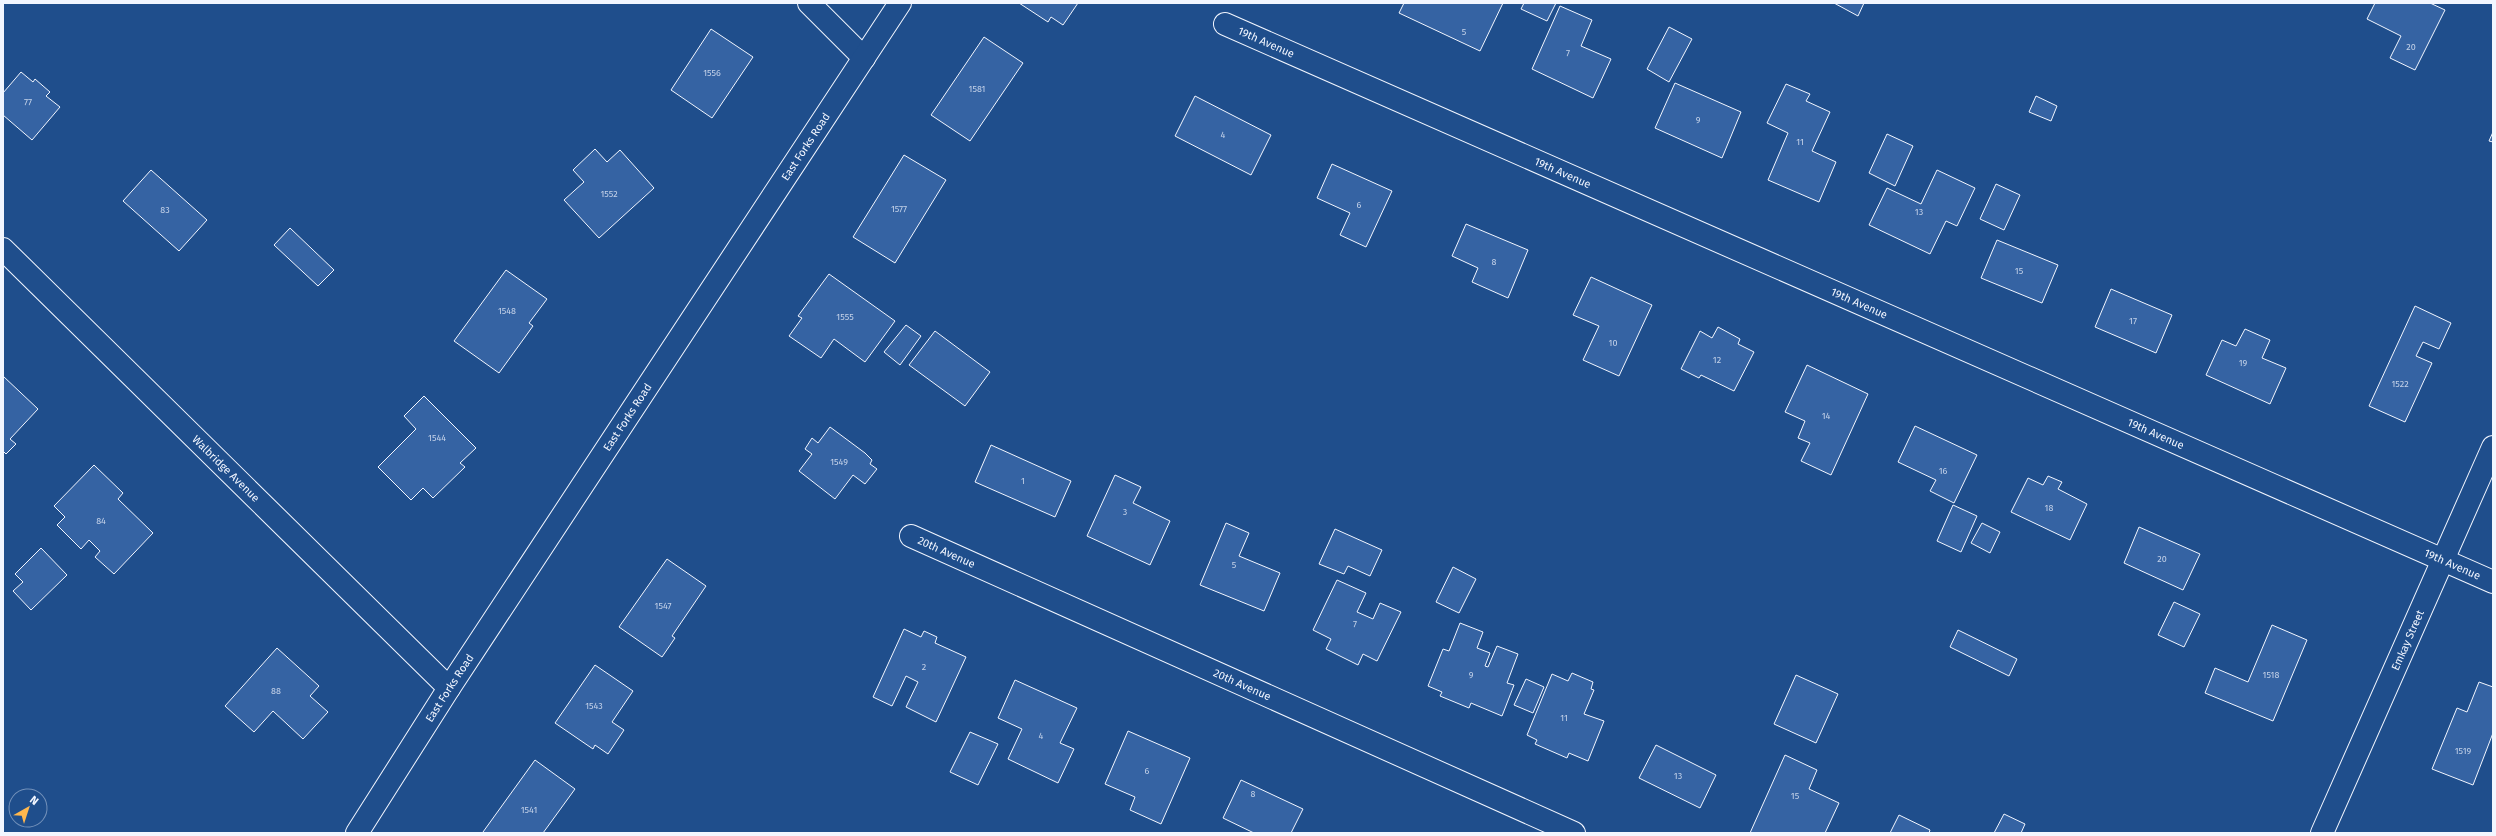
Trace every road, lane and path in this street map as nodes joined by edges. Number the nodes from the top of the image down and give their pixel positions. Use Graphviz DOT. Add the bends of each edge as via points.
graph roads {
  1 [pos="809,3"];
  2 [pos="900,3"];
  3 [pos="1225,24"];
  4 [pos="864,58"];
  5 [pos="3,249"];
  6 [pos="2493,447"];
  7 [pos="911,536"];
  8 [pos="2443,559"];
  9 [pos="2493,582"];
  10 [pos="449,688"];
  11 [pos="357,833"];
  12 [pos="1574,833"];
  13 [pos="2322,833"];
  1 -- 4 [label="street"];
  2 -- 4 [label="street, East Forks Road"];
  3 -- 8 [label="street, 19th Avenue"];
  4 -- 10 [label="street, East Forks Road"];
  5 -- 10 [label="street, Walbridge Avenue"];
  6 -- 8 [label="street, Emkay Street"];
  7 -- 12 [label="street, 20th Avenue"];
  8 -- 9 [label="street, 19th Avenue"];
  8 -- 13 [label="street, Emkay Street"];
  10 -- 11 [label="street, East Forks Road"];
}
